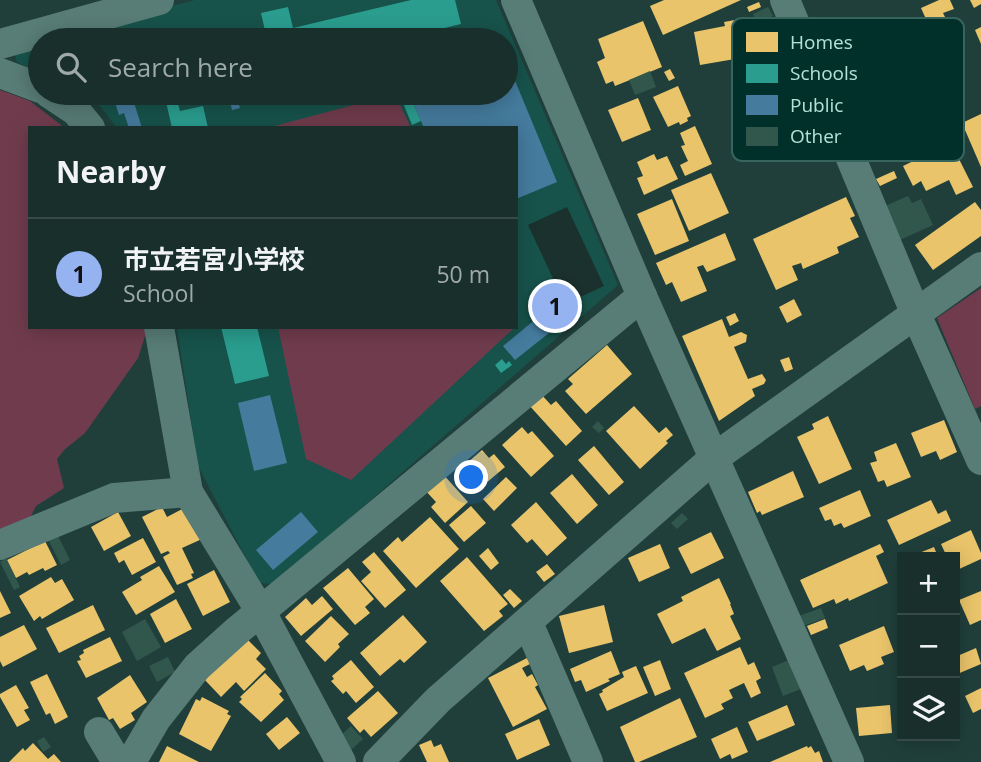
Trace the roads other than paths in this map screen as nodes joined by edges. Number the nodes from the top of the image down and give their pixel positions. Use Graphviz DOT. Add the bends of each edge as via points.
graph roads {
  1 [pos="159,0"];
  2 [pos="516,0"];
  3 [pos="785,0"];
  4 [pos="792,18"];
  5 [pos="58,28"];
  6 [pos="28,36"];
  7 [pos="0,44"];
  8 [pos="0,73"];
  9 [pos="28,84"];
  10 [pos="67,105"];
  11 [pos="88,126"];
  12 [pos="852,161"];
  13 [pos="981,267"];
  14 [pos="642,296"];
  15 [pos="915,312"];
  16 [pos="159,329"];
  17 [pos="974,424"];
  18 [pos="714,458"];
  19 [pos="981,460"];
  20 [pos="188,492"];
  21 [pos="0,545"];
  22 [pos="261,612"];
  23 [pos="528,623"];
  24 [pos="99,732"];
  25 [pos="117,762"];
  26 [pos="131,762"];
  27 [pos="341,762"];
  28 [pos="378,762"];
  29 [pos="588,762"];
  30 [pos="849,762"];
  1 -- 5 [label="street"];
  2 -- 14 [label="street"];
  3 -- 4 [label="street"];
  6 -- 7 [label="street"];
  8 -- 9 [label="street"];
  10 -- 11 [label="street"];
  12 -- 15 [label="street"];
  13 -- 15 [label="street"];
  14 -- 18 [label="street"];
  14 -- 22 [label="street"];
  15 -- 17 [label="street"];
  15 -- 18 [label="street"];
  16 -- 20 [label="street"];
  17 -- 19 [label="street"];
  18 -- 23 [label="street"];
  18 -- 30 [label="street"];
  20 -- 21 [label="street" via="114,498"];
  20 -- 22 [label="street"];
  22 -- 26 [label="street" via="197,667 156,719"];
  22 -- 27 [label="street"];
  23 -- 28 [label="street" via="438,700"];
  23 -- 29 [label="street"];
  24 -- 25 [label="street"];
}
